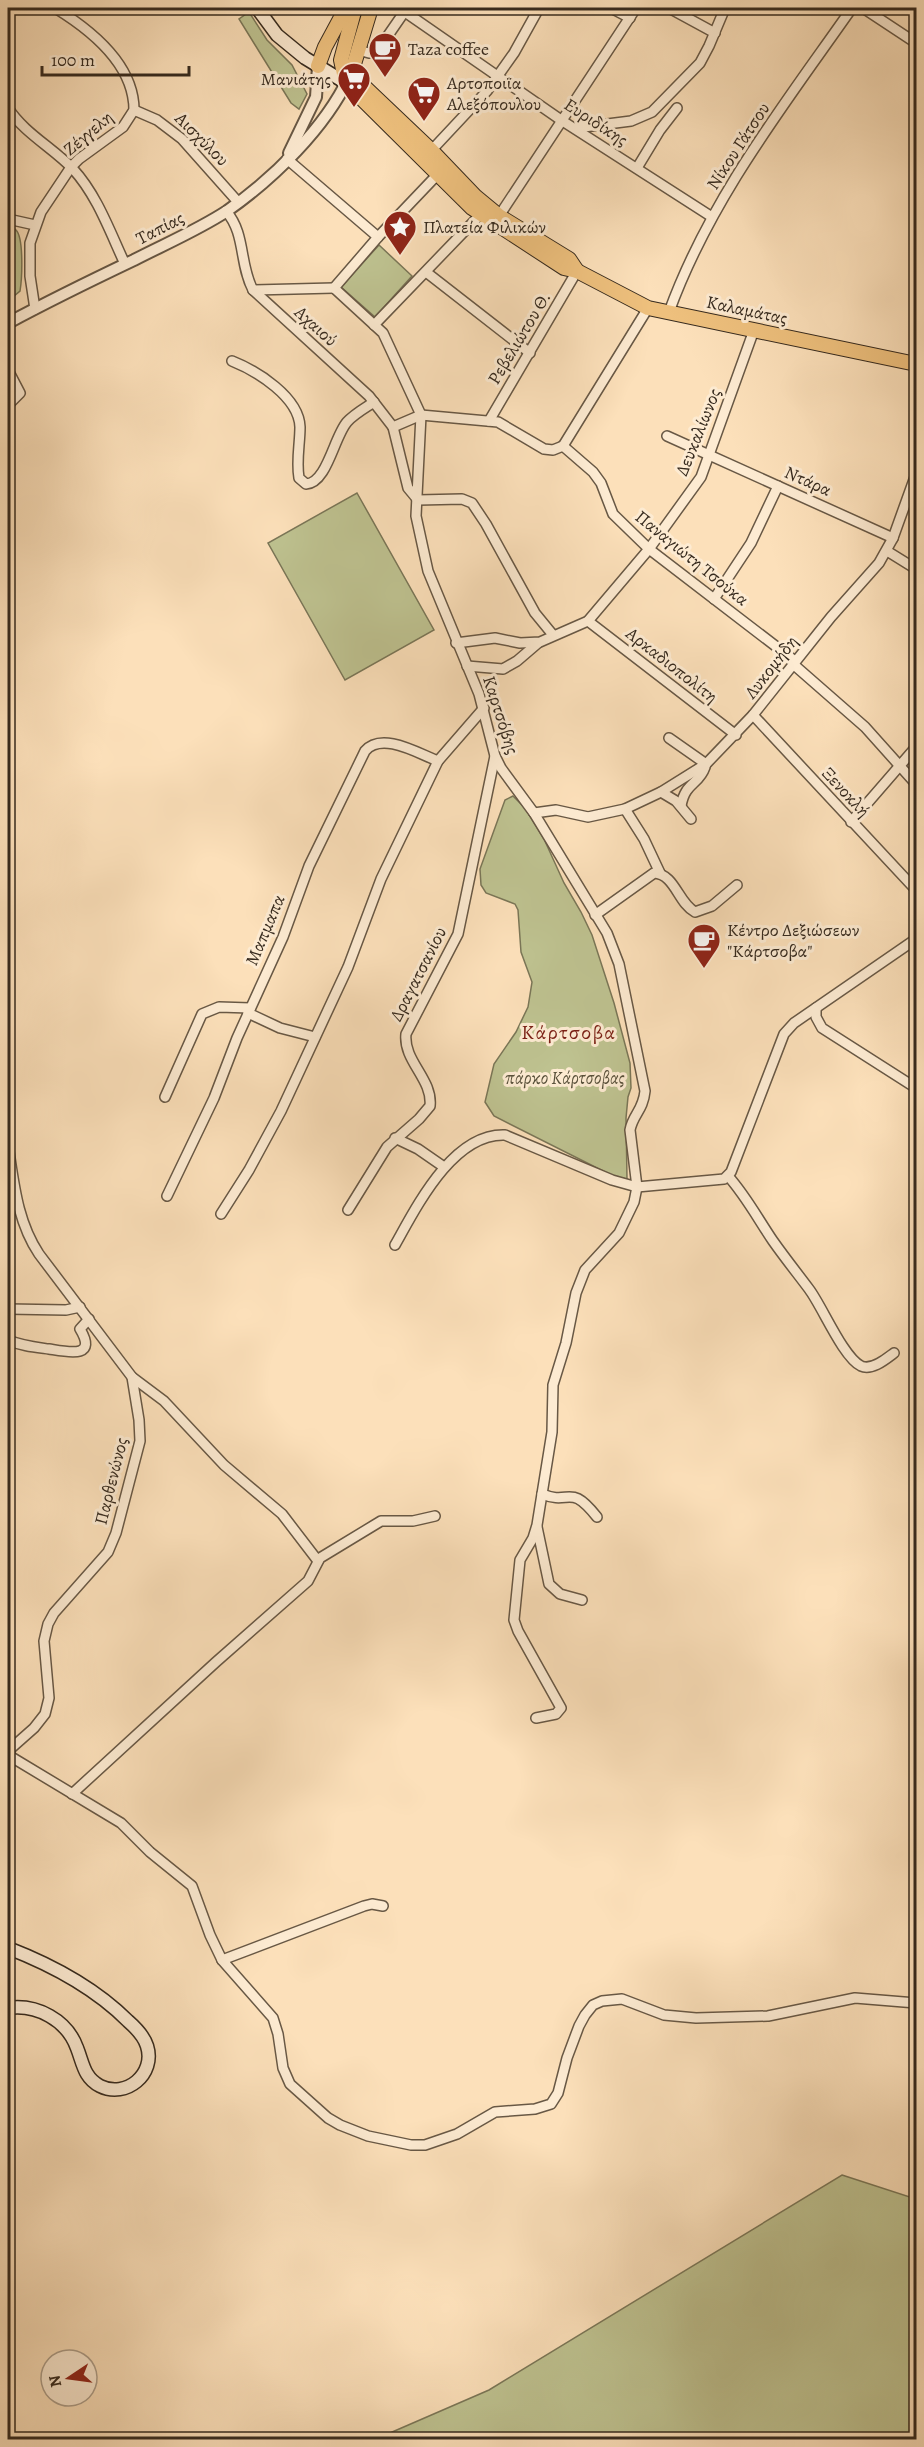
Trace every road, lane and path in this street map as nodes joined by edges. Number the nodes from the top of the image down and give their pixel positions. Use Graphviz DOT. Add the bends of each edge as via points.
graph roads {
  1 [pos="55,8"];
  2 [pos="74,8"];
  3 [pos="257,8"];
  4 [pos="346,8"];
  5 [pos="355,8"];
  6 [pos="371,8"];
  7 [pos="539,8"];
  8 [pos="611,8"];
  9 [pos="636,8"];
  10 [pos="669,8"];
  11 [pos="725,8"];
  12 [pos="852,8"];
  13 [pos="862,8"];
  14 [pos="406,10"];
  15 [pos="65,14"];
  16 [pos="630,18"];
  17 [pos="715,33"];
  18 [pos="916,43"];
  19 [pos="358,50"];
  20 [pos="318,66"];
  21 [pos="346,75"];
  22 [pos="498,76"];
  23 [pos="8,108"];
  24 [pos="677,108"];
  25 [pos="134,110"];
  26 [pos="561,120"];
  27 [pos="576,128"];
  28 [pos="427,154"];
  29 [pos="286,159"];
  30 [pos="71,167"];
  31 [pos="637,168"];
  32 [pos="438,174"];
  33 [pos="238,202"];
  34 [pos="226,211"];
  35 [pos="480,215"];
  36 [pos="500,216"];
  37 [pos="712,217"];
  38 [pos="8,219"];
  39 [pos="35,225"];
  40 [pos="378,237"];
  41 [pos="125,264"];
  42 [pos="577,271"];
  43 [pos="426,272"];
  44 [pos="334,288"];
  45 [pos="253,290"];
  46 [pos="648,308"];
  47 [pos="35,309"];
  48 [pos="669,312"];
  49 [pos="8,314"];
  50 [pos="8,323"];
  51 [pos="374,325"];
  52 [pos="754,330"];
  53 [pos="530,353"];
  54 [pos="232,361"];
  55 [pos="916,364"];
  56 [pos="8,370"];
  57 [pos="374,402"];
  58 [pos="8,405"];
  59 [pos="422,416"];
  60 [pos="489,421"];
  61 [pos="393,427"];
  62 [pos="667,436"];
  63 [pos="562,446"];
  64 [pos="709,455"];
  65 [pos="916,474"];
  66 [pos="778,486"];
  67 [pos="418,500"];
  68 [pos="892,538"];
  69 [pos="649,549"];
  70 [pos="887,551"];
  71 [pos="916,569"];
  72 [pos="714,599"];
  73 [pos="588,621"];
  74 [pos="553,635"];
  75 [pos="540,642"];
  76 [pos="456,643"];
  77 [pos="794,662"];
  78 [pos="467,666"];
  79 [pos="484,708"];
  80 [pos="753,716"];
  81 [pos="736,735"];
  82 [pos="669,738"];
  83 [pos="916,747"];
  84 [pos="495,756"];
  85 [pos="438,761"];
  86 [pos="706,764"];
  87 [pos="898,765"];
  88 [pos="916,784"];
  89 [pos="661,792"];
  90 [pos="681,806"];
  91 [pos="624,809"];
  92 [pos="534,813"];
  93 [pos="692,819"];
  94 [pos="851,822"];
  95 [pos="660,873"];
  96 [pos="737,885"];
  97 [pos="916,890"];
  98 [pos="595,915"];
  99 [pos="916,939"];
  100 [pos="816,1008"];
  101 [pos="249,1011"];
  102 [pos="315,1037"];
  103 [pos="916,1088"];
  104 [pos="165,1097"];
  105 [pos="395,1138"];
  106 [pos="8,1145"];
  107 [pos="444,1167"];
  108 [pos="728,1176"];
  109 [pos="637,1187"];
  110 [pos="167,1196"];
  111 [pos="348,1210"];
  112 [pos="221,1214"];
  113 [pos="395,1245"];
  114 [pos="80,1307"];
  115 [pos="8,1309"];
  116 [pos="89,1319"];
  117 [pos="8,1340"];
  118 [pos="894,1353"];
  119 [pos="132,1377"];
  120 [pos="542,1494"];
  121 [pos="435,1516"];
  122 [pos="597,1516"];
  123 [pos="537,1525"];
  124 [pos="318,1561"];
  125 [pos="582,1600"];
  126 [pos="536,1718"];
  127 [pos="8,1753"];
  128 [pos="72,1794"];
  129 [pos="383,1906"];
  130 [pos="8,1948"];
  131 [pos="222,1960"];
  132 [pos="916,2003"];
  133 [pos="8,2008"];
  1 -- 15 [label="street, Ζέγγελη"];
  2 -- 15 [label="street"];
  3 -- 20 [label="main road, Καλαμάτας" via="277,36"];
  4 -- 20 [label="main road"];
  5 -- 21 [label="main road" via="342,52"];
  6 -- 19 [label="main road"];
  7 -- 22 [label="street"];
  8 -- 16 [label="street"];
  9 -- 16 [label="street"];
  10 -- 17 [label="street"];
  11 -- 17 [label="street"];
  12 -- 37 [label="street, Νίκου Γάτσου" via="737,172"];
  13 -- 18 [label="street"];
  14 -- 19 [label="street" via="378,50"];
  14 -- 22 [label="street, Ευριδίκης"];
  15 -- 25 [label="street, Ζέγγελη" via="96,38 124,73 131,86"];
  16 -- 26 [label="street"];
  17 -- 27 [label="street" via="700,63 648,115 631,122"];
  19 -- 21 [label="main road"];
  20 -- 21 [label="main road, Καλαμάτας"];
  20 -- 29 [label="street, Ταπίας" via="316,97"];
  21 -- 28 [label="main road, Καλαμάτας"];
  21 -- 29 [label="street, Ταπίας" via="310,136"];
  22 -- 26 [label="street, Ευριδίκης"];
  22 -- 28 [label="street"];
  23 -- 30 [label="street"];
  24 -- 31 [label="street"];
  25 -- 30 [label="street, Ζέγγελη" via="123,128"];
  25 -- 33 [label="street, Αισχύλου" via="157,120 182,139"];
  26 -- 27 [label="street, Ευριδίκης"];
  26 -- 36 [label="street"];
  27 -- 31 [label="street, Ευριδίκης"];
  28 -- 32 [label="main road, Καλαμάτας"];
  28 -- 36 [label="main road, Καλαμάτας"];
  29 -- 33 [label="street, Ταπίας"];
  29 -- 40 [label="street"];
  30 -- 39 [label="street, Ζέγγελη"];
  30 -- 41 [label="street" via="92,197"];
  31 -- 37 [label="street, Ευριδίκης"];
  32 -- 35 [label="main road, Καλαμάτας"];
  32 -- 40 [label="street"];
  33 -- 34 [label="street, Ταπίας"];
  34 -- 41 [label="street, Ταπίας"];
  34 -- 45 [label="street, Αχαιού" via="236,225"];
  35 -- 42 [label="main road, Καλαμάτας" via="564,268"];
  35 -- 43 [label="street"];
  36 -- 42 [label="main road, Καλαμάτας" via="569,259"];
  37 -- 48 [label="street, Νίκου Γάτσου"];
  38 -- 39 [label="street"];
  39 -- 47 [label="street, Ζέγγελη" via="29,262"];
  40 -- 44 [label="street"];
  41 -- 47 [label="street, Ταπίας"];
  42 -- 46 [label="main road, Καλαμάτας"];
  42 -- 53 [label="street, Ρεβελιώτου Θ."];
  43 -- 51 [label="street"];
  43 -- 53 [label="street"];
  44 -- 45 [label="street"];
  44 -- 51 [label="street, Καρτσόβης"];
  45 -- 57 [label="street, Αχαιού"];
  46 -- 48 [label="main road, Καλαμάτας"];
  46 -- 63 [label="street"];
  47 -- 49 [label="street"];
  47 -- 50 [label="street, Ταπίας"];
  48 -- 52 [label="main road, Καλαμάτας"];
  51 -- 59 [label="street, Καρτσόβης" via="383,333"];
  52 -- 55 [label="main road, Καλαμάτας"];
  52 -- 64 [label="street, Δευκαλίωνος"];
  53 -- 60 [label="street, Ρεβελιώτου Θ."];
  54 -- 57 [label="street" via="250,368 294,408 300,425 297,470 306,484 320,477 346,423"];
  56 -- 58 [label="street" via="20,393"];
  57 -- 61 [label="street, Αχαιού"];
  59 -- 60 [label="street"];
  59 -- 61 [label="street"];
  59 -- 67 [label="street, Καρτσόβης"];
  60 -- 63 [label="street" via="498,422 544,449"];
  61 -- 67 [label="street" via="408,488"];
  62 -- 64 [label="street, Ντάρα"];
  63 -- 69 [label="street, Παναγιώτη Τσούκα" via="593,472 613,514"];
  64 -- 66 [label="street, Ντάρα"];
  64 -- 69 [label="street, Δευκαλίωνος" via="701,477"];
  65 -- 68 [label="street, Λυκομήδη"];
  66 -- 68 [label="street, Ντάρα"];
  66 -- 72 [label="street" via="751,543"];
  67 -- 74 [label="street" via="471,503 535,613"];
  67 -- 76 [label="street, Καρτσόβης" via="417,521 428,571"];
  68 -- 70 [label="street, Λυκομήδη"];
  69 -- 72 [label="street, Παναγιώτη Τσούκα"];
  69 -- 73 [label="street, Δευκαλίωνος"];
  70 -- 71 [label="street"];
  70 -- 77 [label="street, Λυκομήδη"];
  72 -- 77 [label="street, Παναγιώτη Τσούκα"];
  73 -- 74 [label="street"];
  73 -- 81 [label="street, Αρκαδιοπολίτη"];
  74 -- 75 [label="street"];
  75 -- 76 [label="street" via="495,638"];
  75 -- 78 [label="street" via="503,669"];
  76 -- 78 [label="street, Καρτσόβης"];
  77 -- 80 [label="street, Λυκομήδη"];
  77 -- 87 [label="street, Παναγιώτη Τσούκα" via="865,728"];
  78 -- 79 [label="street, Καρτσόβης"];
  79 -- 84 [label="street, Καρτσόβης"];
  79 -- 85 [label="street"];
  80 -- 81 [label="street, Λυκομήδη"];
  80 -- 94 [label="street, Ξενοκλή"];
  81 -- 86 [label="street, Λυκομήδη"];
  82 -- 86 [label="street"];
  83 -- 87 [label="street"];
  84 -- 92 [label="street, Καρτσόβης"];
  84 -- 105 [label="street, Δραγατσανίου" via="458,934 406,1034 407,1052 426,1087 430,1106"];
  85 -- 101 [label="street, Μαπμαπα" via="387,743 372,745 365,751 309,866 283,937"];
  85 -- 102 [label="street" via="381,879 348,967"];
  86 -- 89 [label="street"];
  86 -- 90 [label="street" via="685,790"];
  87 -- 88 [label="street, Παναγιώτη Τσούκα"];
  87 -- 94 [label="street"];
  89 -- 90 [label="street"];
  89 -- 91 [label="street"];
  90 -- 93 [label="street"];
  91 -- 92 [label="street" via="588,817 556,810"];
  91 -- 95 [label="street"];
  92 -- 98 [label="street, Καρτσόβης"];
  94 -- 97 [label="street, Ξενοκλή"];
  95 -- 96 [label="street" via="695,912 712,906"];
  95 -- 98 [label="street" via="651,874"];
  98 -- 109 [label="street, Καρτσόβης" via="619,964 645,1091 630,1130"];
  99 -- 100 [label="street"];
  100 -- 103 [label="street" via="822,1028"];
  100 -- 108 [label="street" via="784,1034"];
  101 -- 102 [label="street" via="280,1028"];
  101 -- 104 [label="street" via="219,1007 202,1014"];
  101 -- 110 [label="street, Μαπμαπα" via="214,1098"];
  102 -- 112 [label="street" via="249,1170"];
  105 -- 107 [label="street"];
  105 -- 111 [label="street, Δραγατσανίου" via="373,1166"];
  106 -- 114 [label="street, Παρθενώνος" via="18,1206 28,1235"];
  107 -- 109 [label="street" via="470,1146 506,1135"];
  107 -- 113 [label="street"];
  108 -- 109 [label="street"];
  108 -- 118 [label="street" via="752,1205 856,1362 870,1367"];
  109 -- 120 [label="street" via="624,1223 585,1269 576,1293 553,1385"];
  114 -- 115 [label="street" via="66,1311"];
  114 -- 116 [label="street, Παρθενώνος"];
  116 -- 117 [label="street" via="80,1329 86,1338 81,1351 35,1348"];
  116 -- 119 [label="street, Παρθενώνος"];
  119 -- 124 [label="street" via="164,1401 224,1465 282,1514"];
  119 -- 127 [label="street, Παρθενώνος" via="140,1441 116,1533 108,1552 48,1624 44,1641 48,1705 39,1723"];
  120 -- 122 [label="street" via="557,1499 578,1497"];
  120 -- 123 [label="street"];
  121 -- 124 [label="street" via="381,1521"];
  123 -- 125 [label="street" via="549,1584 560,1594"];
  123 -- 126 [label="street" via="520,1560 514,1620 561,1708 556,1714"];
  124 -- 128 [label="street" via="308,1581"];
  127 -- 128 [label="street"];
  128 -- 131 [label="street" via="121,1823 192,1886"];
  129 -- 131 [label="street" via="364,1906"];
  130 -- 133 [label="main road" via="51,1965 114,2007 145,2040 149,2054 146,2069 130,2086 116,2090 101,2087 87,2074 74,2041 59,2022 38,2010"];
  131 -- 132 [label="street" via="273,2018 283,2068 297,2092 340,2125 411,2145 442,2140 495,2112 551,2104 579,2026 589,2010 602,2001 622,1999 664,2015 696,2018 768,2016 855,1998"];
}
